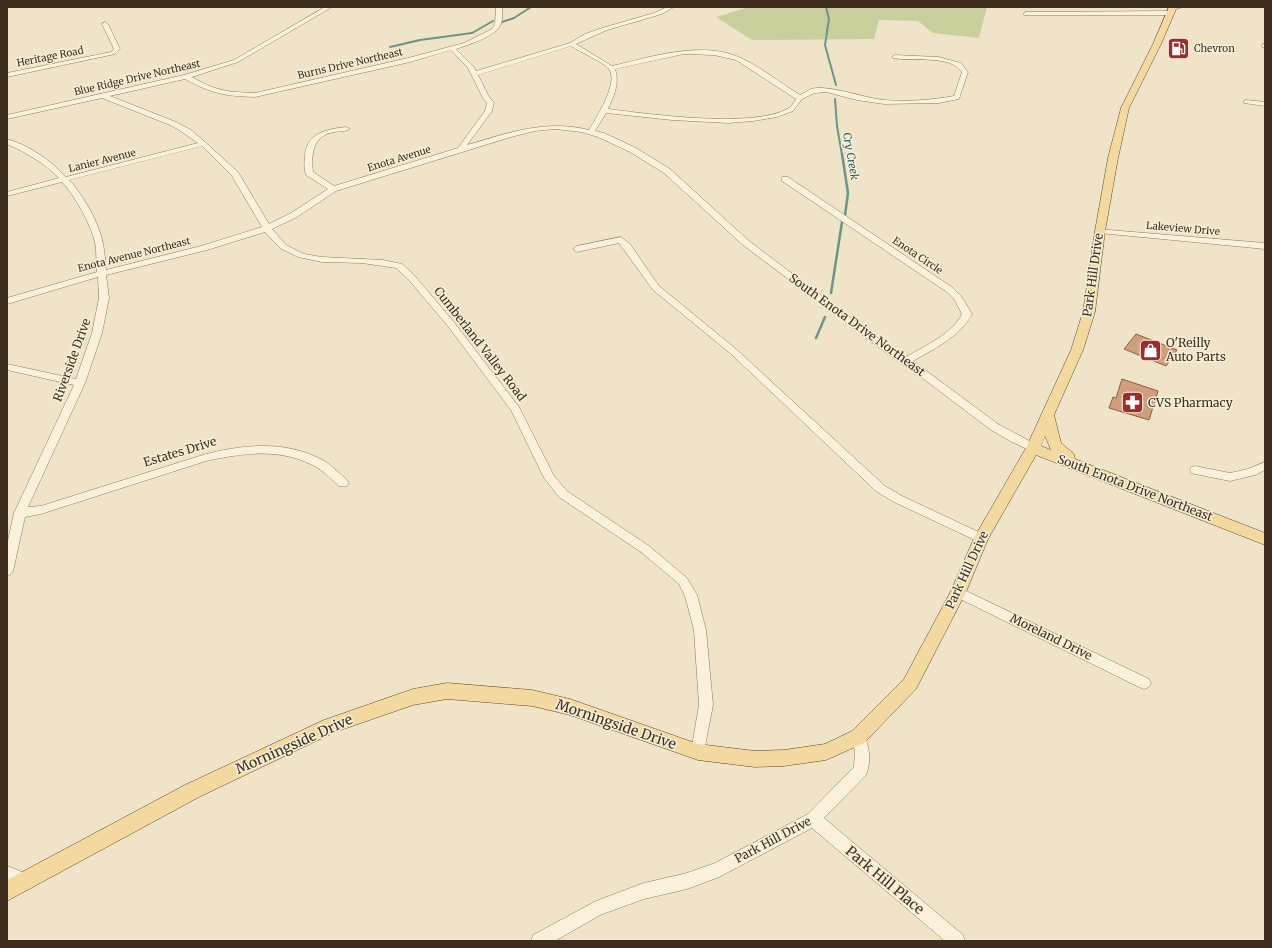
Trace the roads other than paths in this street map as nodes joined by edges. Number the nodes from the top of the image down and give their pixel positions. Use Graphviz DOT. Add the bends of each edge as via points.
graph roads {
  1 [pos="329,7"];
  2 [pos="499,7"];
  3 [pos="671,7"];
  4 [pos="1174,9"];
  5 [pos="1026,14"];
  6 [pos="106,24"];
  7 [pos="572,44"];
  8 [pos="453,49"];
  9 [pos="895,57"];
  10 [pos="968,59"];
  11 [pos="953,62"];
  12 [pos="611,68"];
  13 [pos="474,74"];
  14 [pos="7,75"];
  15 [pos="186,77"];
  16 [pos="103,96"];
  17 [pos="800,98"];
  18 [pos="1246,102"];
  19 [pos="1265,104"];
  20 [pos="604,111"];
  21 [pos="7,117"];
  22 [pos="346,129"];
  23 [pos="591,132"];
  24 [pos="7,142"];
  25 [pos="203,144"];
  26 [pos="461,149"];
  27 [pos="785,179"];
  28 [pos="64,180"];
  29 [pos="333,189"];
  30 [pos="7,194"];
  31 [pos="266,229"];
  32 [pos="1100,231"];
  33 [pos="1265,246"];
  34 [pos="577,249"];
  35 [pos="103,273"];
  36 [pos="7,301"];
  37 [pos="907,360"];
  38 [pos="7,367"];
  39 [pos="80,383"];
  40 [pos="1048,416"];
  41 [pos="1033,448"];
  42 [pos="1265,466"];
  43 [pos="1089,469"];
  44 [pos="1195,470"];
  45 [pos="343,483"];
  46 [pos="20,513"];
  47 [pos="981,538"];
  48 [pos="1265,539"];
  49 [pos="7,570"];
  50 [pos="958,592"];
  51 [pos="1144,682"];
  52 [pos="858,737"];
  53 [pos="698,752"];
  54 [pos="813,819"];
  55 [pos="7,874"];
  56 [pos="26,880"];
  57 [pos="7,891"];
  58 [pos="539,941"];
  59 [pos="957,941"];
  1 -- 15 [label="street, Blue Ridge Drive Northeast" via="236,61"];
  2 -- 8 [label="street, Burns Drive Northeast" via="498,24 494,30 476,41"];
  3 -- 7 [label="street" via="586,36"];
  4 -- 5 [label="street"];
  4 -- 32 [label="main road, Park Hill Drive" via="1125,108"];
  6 -- 14 [label="street, Heritage Road" via="117,49 112,53"];
  7 -- 12 [label="street"];
  7 -- 13 [label="street"];
  8 -- 13 [label="street" via="471,67"];
  8 -- 15 [label="street, Burns Drive Northeast" via="255,95 217,92"];
  9 -- 11 [label="street"];
  10 -- 11 [label="street"];
  11 -- 17 [label="street" via="959,64 965,72 957,98 940,101 884,102 826,90"];
  12 -- 17 [label="street" via="684,52 714,53 738,59"];
  12 -- 20 [label="street" via="614,78"];
  13 -- 26 [label="street" via="491,105"];
  15 -- 16 [label="street, Blue Ridge Drive Northeast"];
  16 -- 21 [label="street, Blue Ridge Drive Northeast"];
  16 -- 25 [label="street, Cumberland Valley Road" via="183,129"];
  17 -- 20 [label="street" via="793,110 774,117 744,120 656,117"];
  18 -- 19 [label="street"];
  20 -- 23 [label="street"];
  22 -- 29 [label="street" via="314,139 307,157 309,173"];
  23 -- 26 [label="street, South Enota Drive Northeast" via="555,127 534,129"];
  23 -- 37 [label="street, South Enota Drive Northeast" via="633,150 667,171 746,243 888,350"];
  24 -- 28 [label="street, Riverside Drive" via="30,152 50,165"];
  25 -- 28 [label="street, Lanier Avenue"];
  25 -- 31 [label="street, Cumberland Valley Road" via="235,174"];
  26 -- 29 [label="street, Enota Avenue"];
  27 -- 37 [label="street, Enota Circle" via="950,290 958,298 967,314 966,320 943,339"];
  28 -- 30 [label="street, Lanier Avenue"];
  28 -- 35 [label="street, Riverside Drive" via="74,190 94,228"];
  29 -- 31 [label="street, Enota Avenue" via="294,215"];
  31 -- 35 [label="street, Enota Avenue Northeast"];
  31 -- 53 [label="street, Cumberland Valley Road" via="282,245 303,257 399,266 450,323 515,409 550,478 563,494 645,549 683,581 691,595 700,630 706,705"];
  32 -- 33 [label="street, Lakeview Drive"];
  32 -- 40 [label="main road, Park Hill Drive" via="1089,312 1077,350"];
  34 -- 47 [label="street" via="621,240 656,288 732,351 881,489"];
  35 -- 36 [label="street, Enota Avenue Northeast"];
  35 -- 39 [label="street, Riverside Drive" via="102,313"];
  37 -- 41 [label="street, South Enota Drive Northeast" via="1004,434"];
  38 -- 39 [label="street"];
  39 -- 46 [label="street, Riverside Drive"];
  40 -- 41 [label="main road, Park Hill Drive"];
  40 -- 43 [label="main road" via="1053,443 1067,457"];
  41 -- 43 [label="main road, South Enota Drive Northeast"];
  41 -- 47 [label="main road, Park Hill Drive"];
  42 -- 44 [label="street" via="1230,477"];
  43 -- 48 [label="main road, South Enota Drive Northeast"];
  45 -- 46 [label="street, Estates Drive" via="310,458 272,449 253,449 209,456 55,506"];
  46 -- 49 [label="street, Riverside Drive"];
  47 -- 50 [label="main road, Park Hill Drive"];
  50 -- 51 [label="street, Moreland Drive"];
  50 -- 52 [label="main road, Park Hill Drive" via="910,684"];
  52 -- 53 [label="main road, Morningside Drive" via="826,752 784,758 755,759"];
  52 -- 54 [label="street, Park Hill Drive" via="862,751 861,770"];
  53 -- 56 [label="main road, Morningside Drive" via="570,706 532,698 447,692 413,697 330,726 192,791"];
  54 -- 58 [label="street, Park Hill Drive" via="718,869 687,881 644,891 596,909"];
  54 -- 59 [label="street, Park Hill Place"];
  55 -- 56 [label="street"];
  56 -- 57 [label="main road, Morningside Drive"];
}
